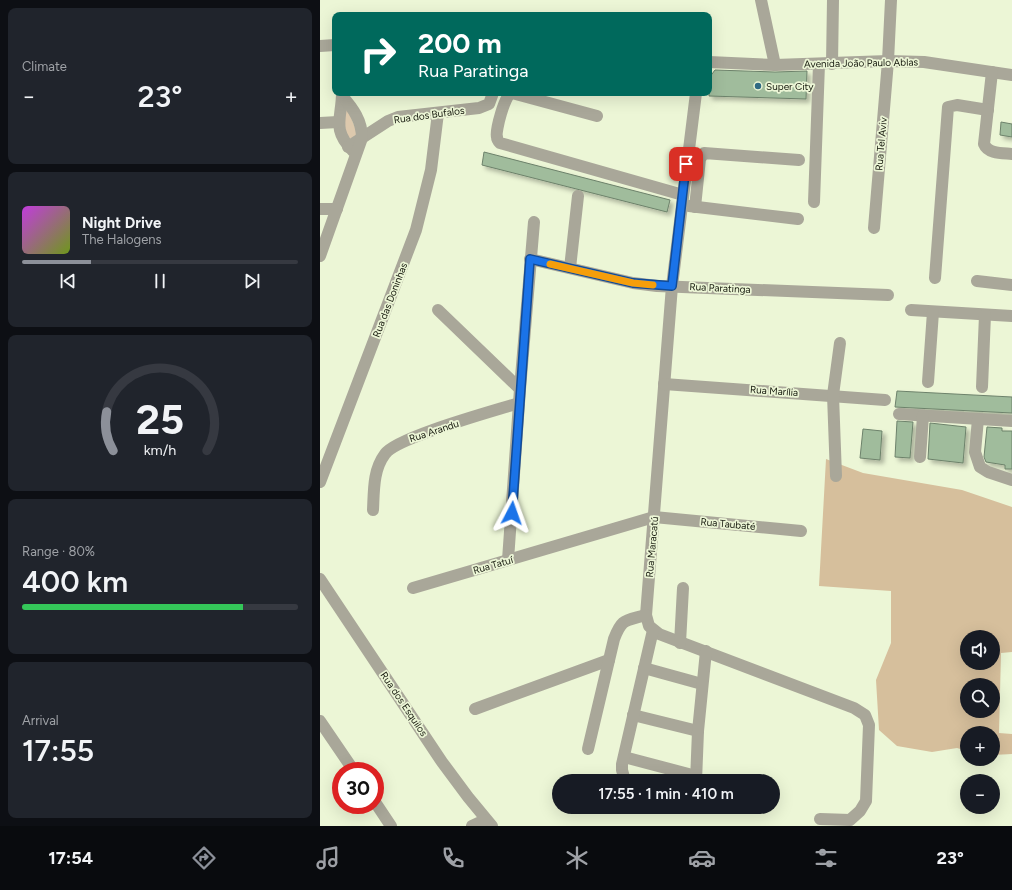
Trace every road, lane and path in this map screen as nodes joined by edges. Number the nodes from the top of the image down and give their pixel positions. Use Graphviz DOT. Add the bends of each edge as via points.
graph roads {
  1 [pos="761,0"];
  2 [pos="833,0"];
  3 [pos="891,0"];
  4 [pos="332,45"];
  5 [pos="320,46"];
  6 [pos="888,61"];
  7 [pos="712,62"];
  8 [pos="819,64"];
  9 [pos="832,64"];
  10 [pos="775,65"];
  11 [pos="992,72"];
  12 [pos="1012,75"];
  13 [pos="342,96"];
  14 [pos="343,96"];
  15 [pos="492,96"];
  16 [pos="508,96"];
  17 [pos="523,96"];
  18 [pos="696,96"];
  19 [pos="988,110"];
  20 [pos="438,113"];
  21 [pos="597,116"];
  22 [pos="338,122"];
  23 [pos="320,123"];
  24 [pos="362,138"];
  25 [pos="352,151"];
  26 [pos="1012,154"];
  27 [pos="799,160"];
  28 [pos="578,196"];
  29 [pos="682,200"];
  30 [pos="814,202"];
  31 [pos="695,206"];
  32 [pos="320,209"];
  33 [pos="338,209"];
  34 [pos="798,219"];
  35 [pos="534,222"];
  36 [pos="874,228"];
  37 [pos="320,256"];
  38 [pos="530,259"];
  39 [pos="570,268"];
  40 [pos="935,278"];
  41 [pos="977,281"];
  42 [pos="1012,284"];
  43 [pos="672,286"];
  44 [pos="888,296"];
  45 [pos="438,310"];
  46 [pos="910,310"];
  47 [pos="933,312"];
  48 [pos="985,315"];
  49 [pos="1012,316"];
  50 [pos="840,343"];
  51 [pos="928,382"];
  52 [pos="664,384"];
  53 [pos="982,387"];
  54 [pos="520,389"];
  55 [pos="834,396"];
  56 [pos="885,400"];
  57 [pos="519,403"];
  58 [pos="899,414"];
  59 [pos="923,416"];
  60 [pos="978,419"];
  61 [pos="1012,421"];
  62 [pos="920,457"];
  63 [pos="836,476"];
  64 [pos="1012,480"];
  65 [pos="320,482"];
  66 [pos="372,510"];
  67 [pos="654,517"];
  68 [pos="801,531"];
  69 [pos="508,560"];
  70 [pos="320,579"];
  71 [pos="413,588"];
  72 [pos="683,588"];
  73 [pos="646,615"];
  74 [pos="653,630"];
  75 [pos="680,643"];
  76 [pos="706,651"];
  77 [pos="609,660"];
  78 [pos="644,668"];
  79 [pos="702,684"];
  80 [pos="475,710"];
  81 [pos="633,715"];
  82 [pos="320,721"];
  83 [pos="698,731"];
  84 [pos="588,749"];
  85 [pos="624,757"];
  86 [pos="348,762"];
  87 [pos="623,774"];
  88 [pos="682,774"];
  89 [pos="696,774"];
  90 [pos="383,814"];
  91 [pos="820,819"];
  92 [pos="488,823"];
  93 [pos="391,826"];
  94 [pos="472,826"];
  1 -- 10 [label="street"];
  2 -- 9 [label="street"];
  3 -- 6 [label="street, Rua Tel Aviv"];
  4 -- 5 [label="street"];
  6 -- 9 [label="street, Avenida João Paulo Ablas"];
  6 -- 11 [label="street, Avenida João Paulo Ablas" via="924,62"];
  6 -- 36 [label="street, Rua Tel Aviv"];
  7 -- 10 [label="street, Avenida João Paulo Ablas"];
  8 -- 9 [label="street, Avenida João Paulo Ablas"];
  8 -- 10 [label="street, Avenida João Paulo Ablas"];
  8 -- 30 [label="street"];
  11 -- 12 [label="street, Avenida João Paulo Ablas"];
  11 -- 19 [label="street"];
  13 -- 22 [label="street"];
  14 -- 24 [label="street" via="361,125"];
  15 -- 20 [label="street, Rua dos Bufalos" via="489,104 485,106"];
  16 -- 29 [label="street" via="496,133 500,143"];
  17 -- 21 [label="street"];
  18 -- 29 [label="street, Rua Maracatú"];
  19 -- 26 [label="street" via="984,144 986,149"];
  19 -- 40 [label="street" via="957,105 948,107"];
  20 -- 24 [label="street, Rua dos Bufalos" via="398,117"];
  20 -- 65 [label="street, Rua das Doninhas" via="431,170 416,230"];
  22 -- 23 [label="street"];
  22 -- 25 [label="street" via="342,135"];
  24 -- 25 [label="street"];
  25 -- 33 [label="street"];
  27 -- 31 [label="street" via="704,153 700,160"];
  28 -- 39 [label="street"];
  29 -- 31 [label="street"];
  29 -- 43 [label="street, Rua Maracatú"];
  31 -- 34 [label="street"];
  32 -- 33 [label="street"];
  33 -- 37 [label="street"];
  35 -- 38 [label="street"];
  38 -- 39 [label="street, Rua Paratinga"];
  38 -- 54 [label="street"];
  39 -- 43 [label="street, Rua Paratinga" via="633,283"];
  41 -- 42 [label="street"];
  43 -- 44 [label="street, Rua Paratinga"];
  43 -- 52 [label="street, Rua Maracatú"];
  45 -- 54 [label="street"];
  46 -- 47 [label="street"];
  47 -- 48 [label="street"];
  47 -- 51 [label="street"];
  48 -- 49 [label="street"];
  48 -- 53 [label="street"];
  50 -- 55 [label="street"];
  52 -- 55 [label="street, Rua Marília"];
  52 -- 67 [label="street, Rua Maracatú"];
  54 -- 57 [label="street"];
  55 -- 56 [label="street, Rua Marília"];
  55 -- 63 [label="street"];
  57 -- 66 [label="street, Rua Arandu" via="415,435 396,444 386,452 380,462 374,479"];
  57 -- 69 [label="street"];
  58 -- 59 [label="street"];
  59 -- 60 [label="street"];
  59 -- 62 [label="street"];
  60 -- 61 [label="street"];
  60 -- 64 [label="street" via="976,452 980,467"];
  67 -- 68 [label="street, Rua Taubaté"];
  67 -- 69 [label="street, Rua Tatuí"];
  67 -- 73 [label="street, Rua Maracatú"];
  69 -- 71 [label="street, Rua Tatuí"];
  70 -- 92 [label="street, Rua dos Esquilos" via="442,762"];
  72 -- 75 [label="street"];
  73 -- 74 [label="street, Rua Maracatú"];
  73 -- 77 [label="street" via="619,624"];
  74 -- 75 [label="street"];
  74 -- 78 [label="street"];
  75 -- 76 [label="street"];
  76 -- 79 [label="street"];
  76 -- 91 [label="street" via="854,708 868,720 866,801 850,820"];
  77 -- 80 [label="street"];
  77 -- 84 [label="street"];
  78 -- 79 [label="street"];
  78 -- 81 [label="street"];
  79 -- 83 [label="street"];
  81 -- 83 [label="street"];
  81 -- 85 [label="street"];
  82 -- 86 [label="street"];
  83 -- 89 [label="street"];
  85 -- 87 [label="street"];
  85 -- 88 [label="street"];
  90 -- 93 [label="street"];
  92 -- 94 [label="street"];
}
